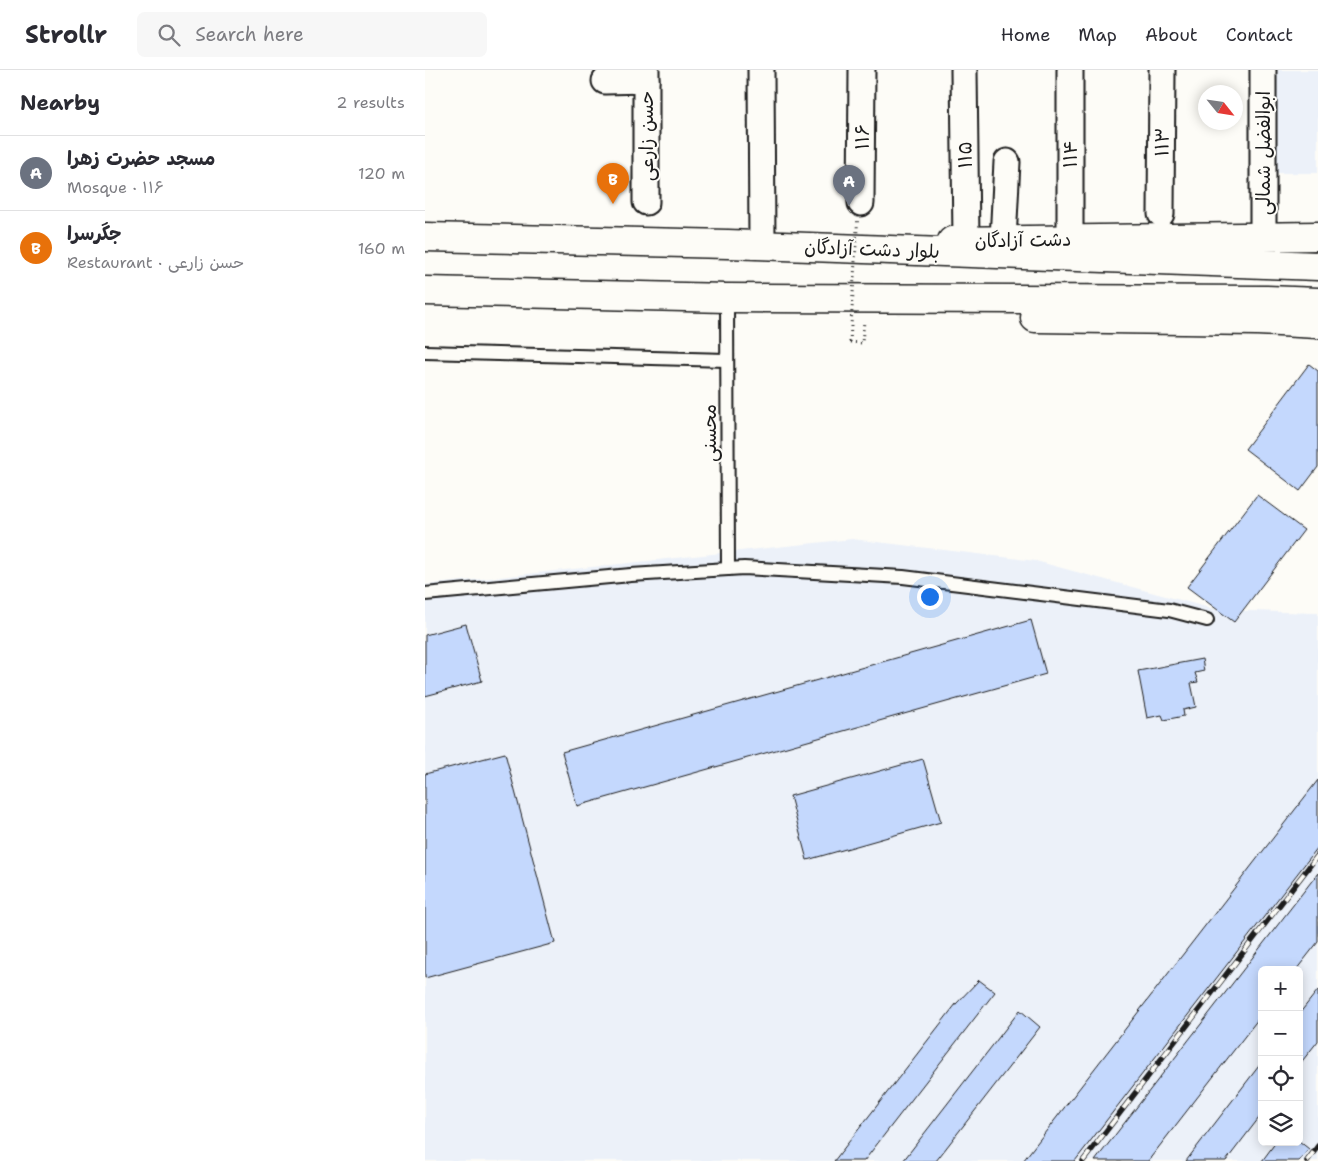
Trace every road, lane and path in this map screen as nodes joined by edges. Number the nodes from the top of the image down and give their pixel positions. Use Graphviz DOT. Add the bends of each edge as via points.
graph roads {
  1 [pos="761,70"];
  2 [pos="862,70"];
  3 [pos="963,70"];
  4 [pos="1070,70"];
  5 [pos="1162,70"];
  6 [pos="1263,70"];
  7 [pos="646,75"];
  8 [pos="605,80"];
  9 [pos="1007,162"];
  10 [pos="646,202"];
  11 [pos="859,208"];
  12 [pos="1161,214"];
  13 [pos="1263,236"];
  14 [pos="1318,236"];
  15 [pos="425,237"];
  16 [pos="1070,239"];
  17 [pos="966,240"];
  18 [pos="1003,240"];
  19 [pos="762,243"];
  20 [pos="728,244"];
  21 [pos="1318,266"];
  22 [pos="425,291"];
  23 [pos="727,298"];
  24 [pos="1318,302"];
  25 [pos="864,315"];
  26 [pos="1318,324"];
  27 [pos="425,352"];
  28 [pos="727,360"];
  29 [pos="728,569"];
  30 [pos="425,594"];
  31 [pos="1207,620"];
  1 -- 19 [label="street"];
  2 -- 11 [label="street, ۱۱۶"];
  3 -- 17 [label="street, ۱۱۵"];
  4 -- 16 [label="street, ۱۱۴"];
  5 -- 12 [label="street, ۱۱۳"];
  6 -- 13 [label="street, ابوالفضل شمالی"];
  7 -- 8 [label="street"];
  7 -- 10 [label="street, حسن زارعی"];
  9 -- 18 [label="street"];
  11 -- 25 [label="path, bridge" via="850,342 862,344"];
  13 -- 14 [label="main road, دشت آزادگان"];
  13 -- 16 [label="main road, دشت آزادگان"];
  15 -- 20 [label="main road, بلوار دشت آزادگان"];
  16 -- 18 [label="main road, دشت آزادگان"];
  17 -- 18 [label="main road, دشت آزادگان"];
  17 -- 19 [label="main road, دشت آزادگان"];
  19 -- 20 [label="main road, دشت آزادگان"];
  20 -- 21 [label="main road, بلوار دشت آزادگان"];
  22 -- 23 [label="main road"];
  23 -- 24 [label="main road"];
  23 -- 25 [label="main road"];
  23 -- 28 [label="lane, محسنی"];
  25 -- 26 [label="main road"];
  27 -- 28 [label="lane"];
  28 -- 29 [label="lane, محسنی"];
  29 -- 30 [label="lane"];
  29 -- 31 [label="lane" via="903,577 1169,610"];
}
